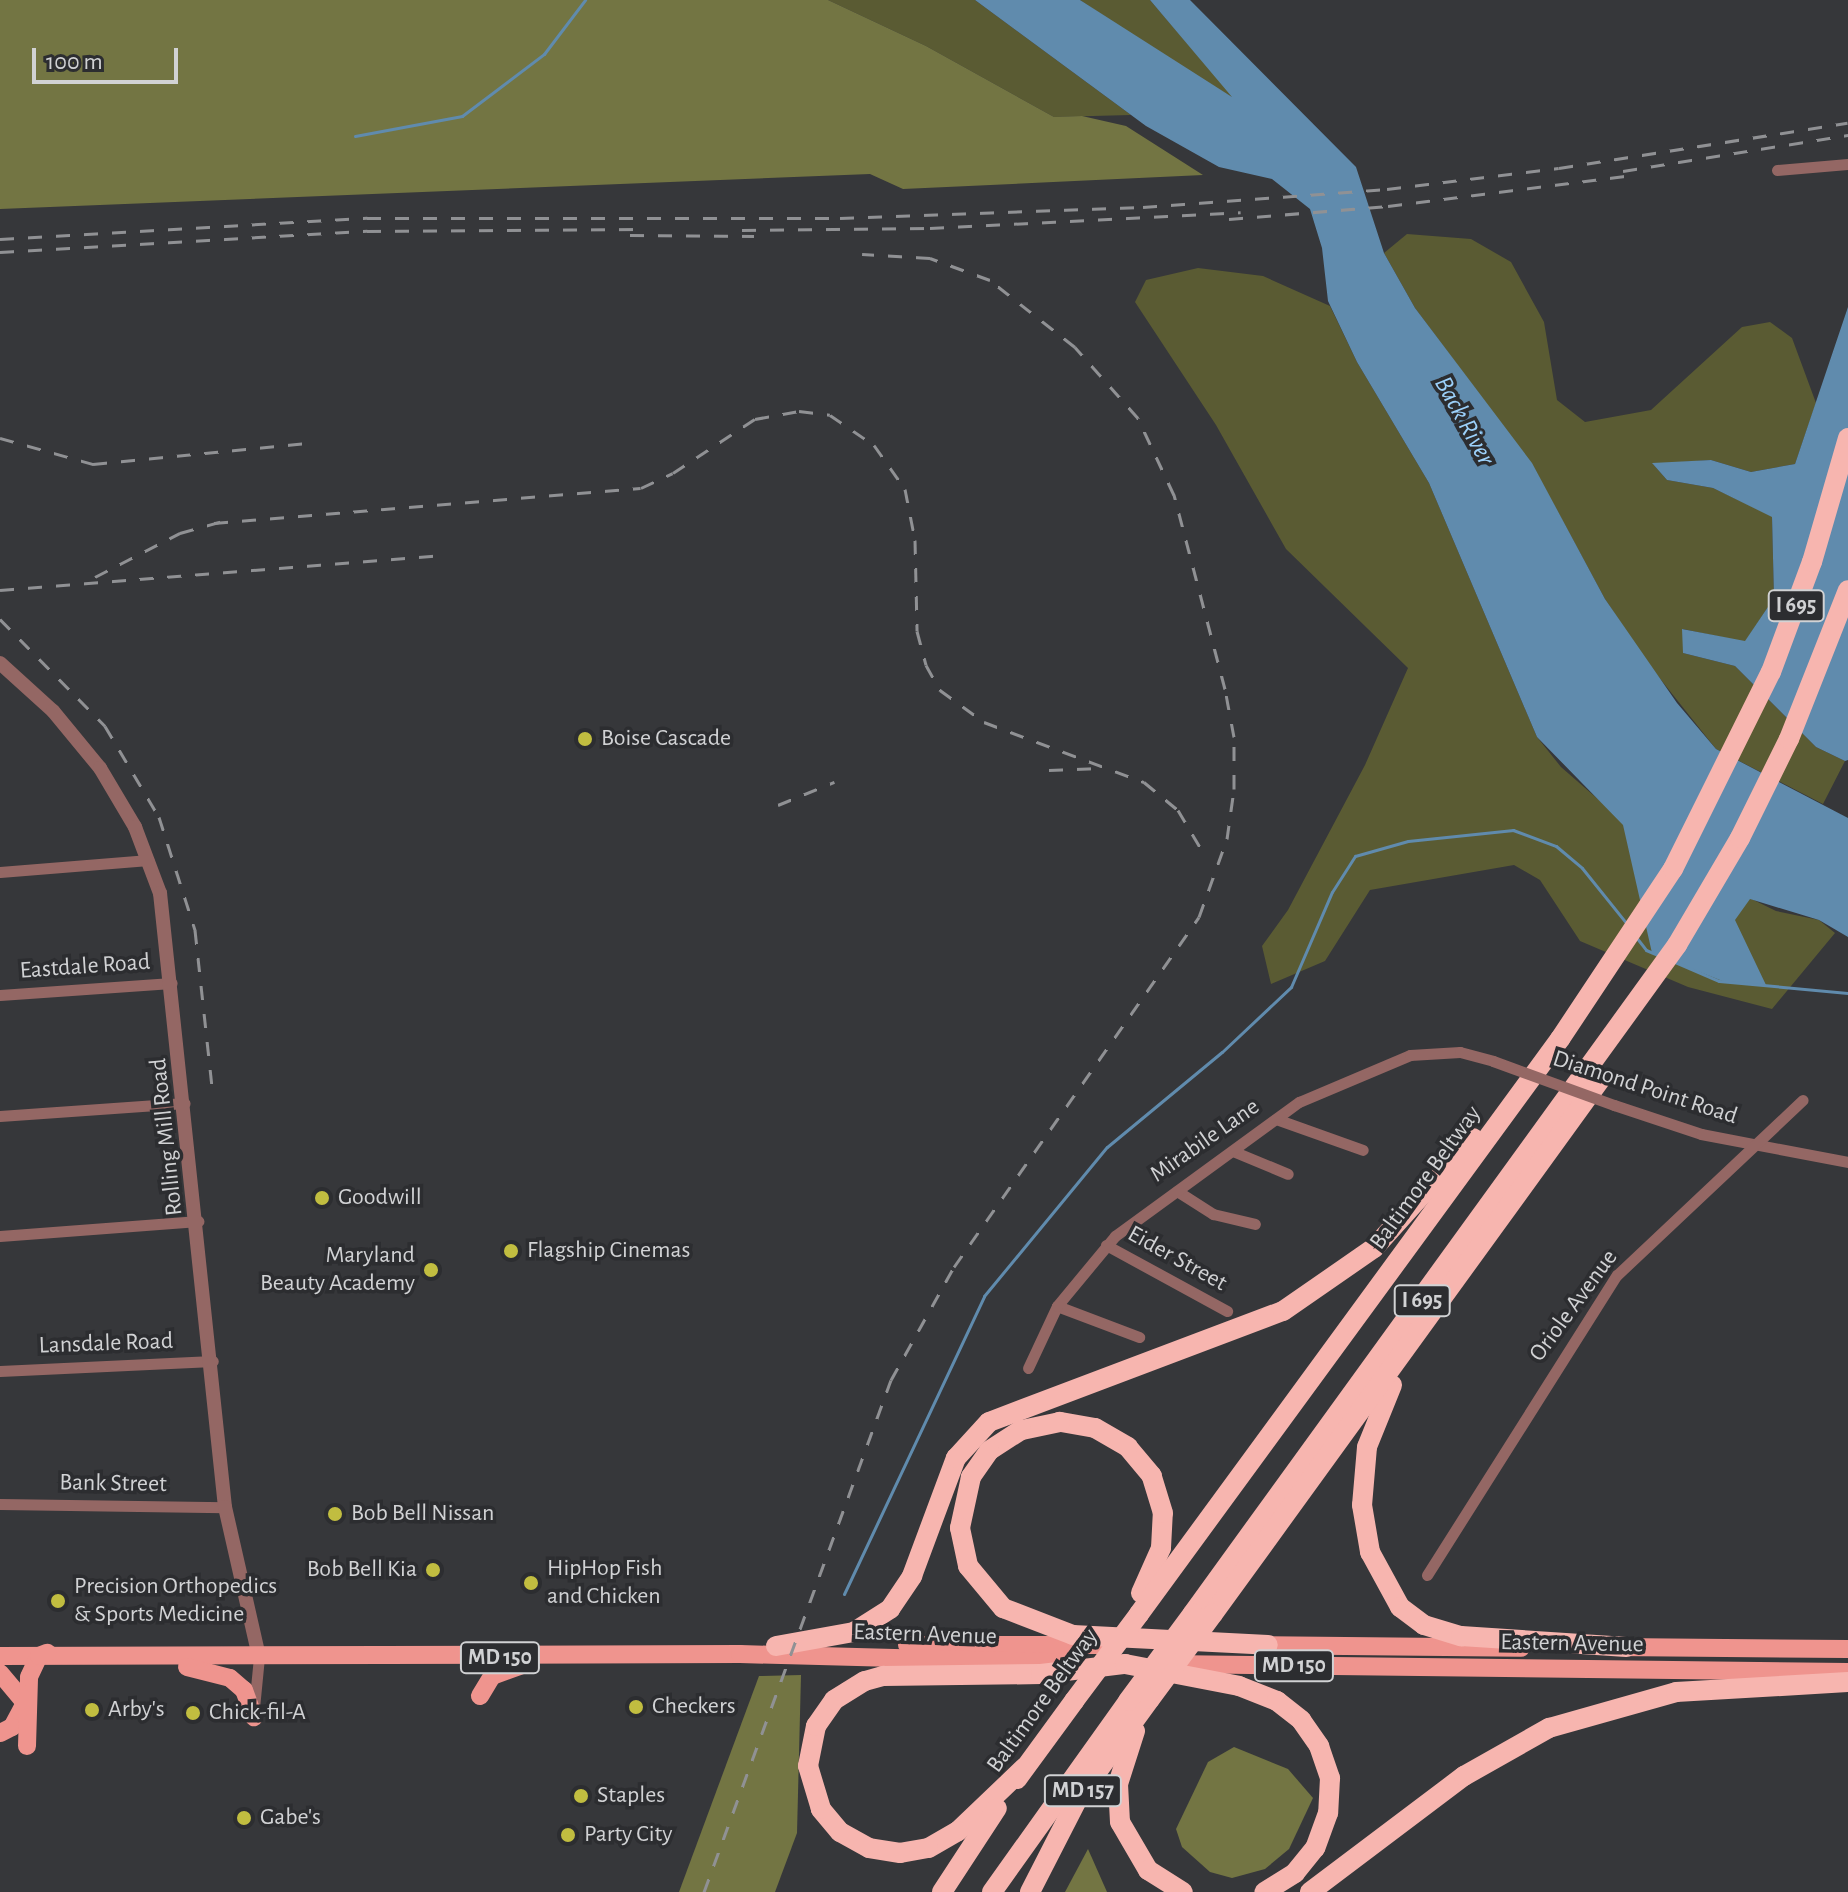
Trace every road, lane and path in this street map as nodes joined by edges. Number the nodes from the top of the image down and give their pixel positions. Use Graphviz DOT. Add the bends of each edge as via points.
graph roads {
  1 [pos="1848,164"];
  2 [pos="1777,170"];
  3 [pos="1848,438"];
  4 [pos="1848,590"];
  5 [pos="0,663"];
  6 [pos="149,860"];
  7 [pos="0,872"];
  8 [pos="172,983"];
  9 [pos="1654,990"];
  10 [pos="0,995"];
  11 [pos="1560,1039"];
  12 [pos="1477,1056"];
  13 [pos="1803,1100"];
  14 [pos="185,1103"];
  15 [pos="0,1116"];
  16 [pos="1276,1119"];
  17 [pos="1756,1145"];
  18 [pos="1363,1150"];
  19 [pos="1235,1152"];
  20 [pos="1848,1162"];
  21 [pos="1288,1174"];
  22 [pos="1177,1191"];
  23 [pos="198,1221"];
  24 [pos="1255,1224"];
  25 [pos="0,1236"];
  26 [pos="1106,1245"];
  27 [pos="1468,1265"];
  28 [pos="1057,1306"];
  29 [pos="1227,1311"];
  30 [pos="1139,1337"];
  31 [pos="213,1361"];
  32 [pos="1028,1368"];
  33 [pos="0,1371"];
  34 [pos="0,1504"];
  35 [pos="225,1507"];
  36 [pos="1427,1575"];
  37 [pos="1134,1614"];
  38 [pos="1203,1614"];
  39 [pos="0,1644"];
  40 [pos="1268,1645"];
  41 [pos="776,1646"];
  42 [pos="1627,1647"];
  43 [pos="1848,1649"];
  44 [pos="81,1651"];
  45 [pos="258,1652"];
  46 [pos="0,1656"];
  47 [pos="39,1656"];
  48 [pos="560,1657"];
  49 [pos="1848,1660"];
  50 [pos="1125,1664"];
  51 [pos="1612,1669"];
  52 [pos="1848,1672"];
  53 [pos="0,1673"];
  54 [pos="1848,1682"];
  55 [pos="480,1696"];
  56 [pos="1150,1699"];
  57 [pos="25,1703"];
  58 [pos="254,1717"];
  59 [pos="0,1733"];
  60 [pos="27,1746"];
  61 [pos="1025,1767"];
  62 [pos="966,1853"];
  63 [pos="934,1892"];
  64 [pos="942,1892"];
  65 [pos="992,1892"];
  66 [pos="1030,1892"];
  67 [pos="1183,1892"];
  68 [pos="1265,1892"];
  69 [pos="1310,1892"];
  1 -- 2 [label="street"];
  3 -- 11 [label="highway, Baltimore Beltway / I 695" via="1791,622 1750,721 1673,869"];
  4 -- 9 [label="highway, I 695" via="1789,739"];
  5 -- 6 [label="street, Rolling Mill Road" via="53,711 100,768"];
  6 -- 7 [label="street"];
  6 -- 8 [label="street, Rolling Mill Road" via="160,893"];
  8 -- 10 [label="street, Eastdale Road"];
  8 -- 14 [label="street, Rolling Mill Road"];
  9 -- 27 [label="highway"];
  9 -- 38 [label="highway, I 695"];
  11 -- 37 [label="highway, Baltimore Beltway / I 695"];
  11 -- 41 [label="highway" via="1402,1219 1351,1267 1257,1324 1032,1402 989,1422 956,1458 912,1576 890,1609 854,1632"];
  12 -- 16 [label="street, Mirabile Lane" via="1427,1052 1397,1059 1299,1102"];
  12 -- 17 [label="street, Diamond Point Road, bridge" via="1701,1134"];
  13 -- 17 [label="street, Oriole Avenue"];
  14 -- 15 [label="street"];
  14 -- 23 [label="street, Rolling Mill Road"];
  16 -- 18 [label="street"];
  16 -- 19 [label="street, Mirabile Lane"];
  17 -- 20 [label="street, Diamond Point Road"];
  17 -- 36 [label="street, Oriole Avenue" via="1607,1288"];
  19 -- 21 [label="street"];
  19 -- 22 [label="street, Mirabile Lane"];
  22 -- 24 [label="street" via="1190,1204"];
  22 -- 26 [label="street, Mirabile Lane" via="1143,1211"];
  23 -- 25 [label="street"];
  23 -- 31 [label="street, Rolling Mill Road"];
  26 -- 28 [label="street, Mirabile Lane"];
  26 -- 29 [label="street, Eider Street"];
  27 -- 38 [label="highway"];
  27 -- 42 [label="highway" via="1386,1396 1367,1447 1362,1505 1378,1575 1400,1607 1442,1632"];
  28 -- 30 [label="street"];
  28 -- 32 [label="street, Mirabile Lane"];
  31 -- 33 [label="street, Lansdale Road"];
  31 -- 35 [label="street, Rolling Mill Road"];
  34 -- 35 [label="street, Bank Street"];
  35 -- 45 [label="street, Rolling Mill Road"];
  37 -- 40 [label="highway" via="1155,1567 1163,1531 1160,1496 1141,1461 1111,1435 1060,1422 1021,1430 989,1451 968,1485 960,1528 968,1566 1003,1608 1073,1635"];
  37 -- 61 [label="highway, Baltimore Beltway / I 695, bridge"];
  38 -- 56 [label="highway, MD 157, bridge"];
  38 -- 65 [label="highway, I 695, bridge" via="1128,1701"];
  39 -- 44 [label="main road, Eastern Avenue / MD 150"];
  40 -- 41 [label="main road, Eastern Avenue / MD 150"];
  40 -- 42 [label="main road, Eastern Avenue / MD 150"];
  41 -- 45 [label="main road, Eastern Avenue / MD 150"];
  42 -- 43 [label="main road, Eastern Avenue / MD 150"];
  44 -- 45 [label="main road, Eastern Avenue / MD 150"];
  44 -- 47 [label="main road"];
  44 -- 58 [label="main road" via="212,1669 244,1690"];
  45 -- 48 [label="main road, Eastern Avenue / MD 150"];
  45 -- 58 [label="street"];
  46 -- 47 [label="main road"];
  47 -- 57 [label="main road"];
  48 -- 50 [label="main road, Eastern Avenue / MD 150" via="892,1656"];
  48 -- 55 [label="main road" via="501,1670 484,1683"];
  49 -- 51 [label="main road" via="1647,1661"];
  50 -- 51 [label="main road, Eastern Avenue / MD 150"];
  50 -- 61 [label="highway" via="1041,1674 865,1681 824,1713 812,1738 808,1766 814,1795 829,1822 869,1848 900,1853 928,1848 958,1831"];
  50 -- 68 [label="highway" via="1259,1692 1291,1711 1311,1732 1330,1778 1328,1813 1306,1861"];
  51 -- 52 [label="main road, Eastern Avenue / MD 150"];
  53 -- 57 [label="main road"];
  54 -- 69 [label="highway" via="1676,1692 1549,1728 1464,1776"];
  56 -- 66 [label="highway, MD 157" via="1078,1798"];
  56 -- 67 [label="highway" via="1123,1762 1120,1822 1148,1870"];
  57 -- 59 [label="main road" via="12,1727"];
  57 -- 60 [label="main road"];
  61 -- 62 [label="highway, Baltimore Beltway / I 695"];
  62 -- 63 [label="highway"];
  62 -- 64 [label="highway, Baltimore Beltway / I 695"];
}
